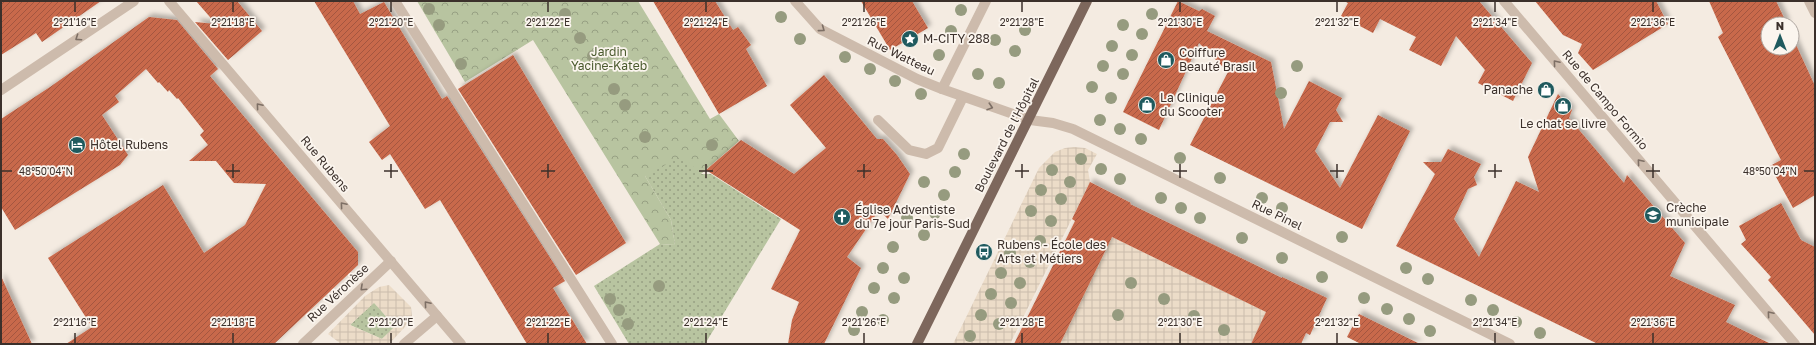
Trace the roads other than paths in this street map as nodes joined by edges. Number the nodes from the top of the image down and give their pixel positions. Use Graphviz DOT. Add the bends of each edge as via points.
graph roads {
  1 [pos="134,1"];
  2 [pos="170,1"];
  3 [pos="395,1"];
  4 [pos="796,1"];
  5 [pos="986,1"];
  6 [pos="1088,1"];
  7 [pos="1504,1"];
  8 [pos="1809,1"];
  9 [pos="1815,13"];
  10 [pos="1,90"];
  11 [pos="942,90"];
  12 [pos="963,97"];
  13 [pos="878,120"];
  14 [pos="1030,120"];
  15 [pos="391,261"];
  16 [pos="437,316"];
  17 [pos="303,344"];
  18 [pos="404,344"];
  19 [pos="462,344"];
  20 [pos="612,344"];
  21 [pos="917,344"];
  22 [pos="1510,344"];
  23 [pos="1795,344"];
  1 -- 10 [label="street, one-way"];
  15 -- 2 [label="street, Rue Rubens, one-way"];
  3 -- 20 [label="street"];
  4 -- 11 [label="street, Rue Watteau, one-way" via="820,29"];
  5 -- 11 [label="street"];
  6 -- 14 [label="main road, Boulevard de l'Hôpital"];
  23 -- 7 [label="street, Rue de Campo Formio, one-way"];
  8 -- 9 [label="street"];
  11 -- 12 [label="street, Rue Watteau"];
  12 -- 13 [label="street" via="938,148 926,154 909,150"];
  12 -- 14 [label="street, Rue Watteau, one-way"];
  14 -- 21 [label="main road, Boulevard de l'Hôpital"];
  14 -- 22 [label="street, Rue Pinel" via="1053,123 1073,130"];
  16 -- 15 [label="street, Rue Rubens, one-way"];
  15 -- 17 [label="street, Rue Véronèse, one-way"];
  16 -- 18 [label="street"];
  16 -- 19 [label="street, Rue Rubens"];
}
